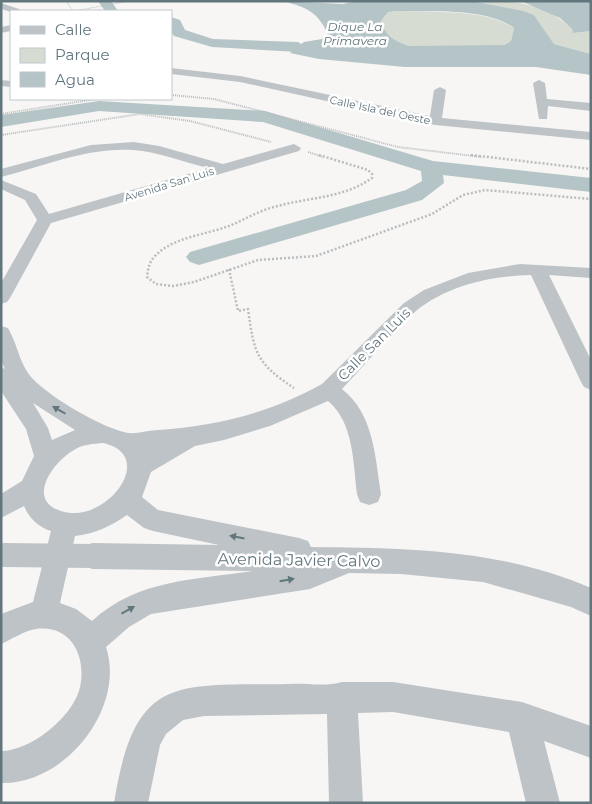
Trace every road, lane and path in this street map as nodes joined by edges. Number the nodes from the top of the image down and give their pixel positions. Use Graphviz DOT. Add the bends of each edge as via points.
graph roads {
  1 [pos="130,1"];
  2 [pos="1,6"];
  3 [pos="13,10"];
  4 [pos="78,10"];
  5 [pos="172,71"];
  6 [pos="539,83"];
  7 [pos="440,90"];
  8 [pos="172,95"];
  9 [pos="90,100"];
  10 [pos="542,102"];
  11 [pos="591,108"];
  12 [pos="1,114"];
  13 [pos="435,121"];
  14 [pos="545,132"];
  15 [pos="591,136"];
  16 [pos="294,148"];
  17 [pos="222,168"];
  18 [pos="591,169"];
  19 [pos="1,173"];
  20 [pos="1,184"];
  21 [pos="591,199"];
  22 [pos="45,220"];
  23 [pos="258,260"];
  24 [pos="229,269"];
  25 [pos="537,269"];
  26 [pos="591,273"];
  27 [pos="1,298"];
  28 [pos="1,333"];
  29 [pos="4,367"];
  30 [pos="591,382"];
  31 [pos="321,395"];
  32 [pos="102,434"];
  33 [pos="192,437"];
  34 [pos="125,443"];
  35 [pos="46,458"];
  36 [pos="139,467"];
  37 [pos="32,487"];
  38 [pos="369,494"];
  39 [pos="128,498"];
  40 [pos="1,507"];
  41 [pos="65,524"];
  42 [pos="2,555"];
  43 [pos="354,561"];
  44 [pos="591,602"];
  45 [pos="44,614"];
  46 [pos="1,630"];
  47 [pos="92,642"];
  48 [pos="342,697"];
  49 [pos="522,718"];
  50 [pos="591,742"];
  51 [pos="3,773"];
  52 [pos="131,803"];
  53 [pos="346,803"];
  54 [pos="543,803"];
  1 -- 4 [label="path"];
  2 -- 3 [label="street"];
  5 -- 13 [label="street, Calle Isla del Oeste" via="240,79"];
  6 -- 10 [label="street"];
  7 -- 13 [label="street"];
  8 -- 18 [label="path" via="214,99 398,147"];
  9 -- 12 [label="path"];
  10 -- 11 [label="street"];
  10 -- 14 [label="street"];
  13 -- 14 [label="street, Calle Isla del Oeste"];
  14 -- 15 [label="street, Calle Isla del Oeste"];
  16 -- 17 [label="street, Avenida San Luis"];
  17 -- 19 [label="street" via="141,147 122,146 93,149"];
  17 -- 22 [label="street, Avenida San Luis"];
  20 -- 22 [label="street" via="31,197"];
  21 -- 23 [label="path" via="485,190 474,192 432,214 329,252 299,259"];
  22 -- 27 [label="street"];
  24 -- 31 [label="path" via="238,311 248,310 253,349 264,367"];
  25 -- 26 [label="street, Calle San Luis"];
  25 -- 30 [label="street"];
  25 -- 31 [label="street, Calle San Luis" via="470,277 425,296"];
  28 -- 29 [label="street"];
  32 -- 29 [label="street, one-way" via="50,405"];
  29 -- 35 [label="street" via="37,428"];
  31 -- 33 [label="street, Calle San Luis" via="264,418"];
  31 -- 38 [label="street" via="348,406 359,434"];
  32 -- 34 [label="street"];
  32 -- 35 [label="street" via="72,440"];
  33 -- 34 [label="street, Calle San Luis" via="148,438"];
  33 -- 36 [label="street, Calle San Luis"];
  34 -- 36 [label="street" via="137,458"];
  35 -- 37 [label="street" via="36,472"];
  36 -- 39 [label="street"];
  37 -- 40 [label="street"];
  37 -- 41 [label="street" via="35,504 46,518"];
  39 -- 41 [label="street" via="100,519"];
  43 -- 39 [label="street, one-way" via="153,520"];
  41 -- 45 [label="street"];
  42 -- 43 [label="street, Avenida Javier Calvo, bridge"];
  43 -- 44 [label="street, Avenida Javier Calvo" via="401,561 483,569"];
  47 -- 43 [label="street, one-way" via="128,609 150,600 310,576"];
  45 -- 46 [label="street" via="26,618"];
  45 -- 47 [label="street" via="64,617 80,626"];
  47 -- 51 [label="street" via="97,670 89,703 69,734 40,758"];
  48 -- 49 [label="street" via="393,697"];
  48 -- 52 [label="street" via="204,702 177,706 159,718 146,739 137,765"];
  48 -- 53 [label="street"];
  49 -- 50 [label="street"];
  49 -- 54 [label="street"];
}
